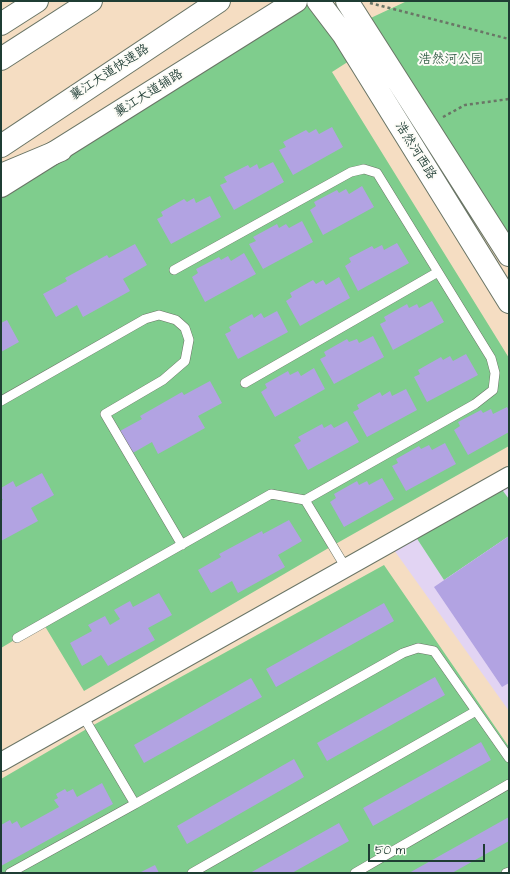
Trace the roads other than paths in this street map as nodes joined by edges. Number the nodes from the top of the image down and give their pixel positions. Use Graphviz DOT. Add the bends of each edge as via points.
graph roads {
  1 [pos="37,1"];
  2 [pos="91,1"];
  3 [pos="219,1"];
  4 [pos="296,1"];
  5 [pos="318,1"];
  6 [pos="347,1"];
  7 [pos="1,24"];
  8 [pos="1,59"];
  9 [pos="1,146"];
  10 [pos="61,150"];
  11 [pos="1,175"];
  12 [pos="1,186"];
  13 [pos="509,255"];
  14 [pos="174,270"];
  15 [pos="438,272"];
  16 [pos="509,302"];
  17 [pos="245,383"];
  18 [pos="1,401"];
  19 [pos="509,476"];
  20 [pos="305,500"];
  21 [pos="182,545"];
  22 [pos="346,568"];
  23 [pos="17,638"];
  24 [pos="476,711"];
  25 [pos="83,716"];
  26 [pos="509,758"];
  27 [pos="1,762"];
  28 [pos="509,784"];
  29 [pos="135,804"];
  30 [pos="509,872"];
  31 [pos="10,873"];
  32 [pos="192,873"];
  33 [pos="355,873"];
  34 [pos="506,873"];
  1 -- 7 [label="main road"];
  2 -- 8 [label="main road"];
  3 -- 9 [label="main road, 襄江大道快速路"];
  4 -- 10 [label="main road, 襄江大道辅路"];
  5 -- 16 [label="main road, 浩然河西路" via="344,34"];
  6 -- 13 [label="main road, 浩然河西路"];
  10 -- 11 [label="main road"];
  10 -- 12 [label="main road, 襄江大道辅路"];
  14 -- 15 [label="lane" via="351,172 364,169 377,173"];
  15 -- 17 [label="lane"];
  15 -- 20 [label="lane" via="491,358 495,373 493,390 475,404"];
  18 -- 21 [label="lane" via="145,319 159,315 176,320 185,328 189,340 185,362 163,380 105,414"];
  19 -- 22 [label="street"];
  20 -- 21 [label="lane" via="271,494"];
  20 -- 22 [label="lane"];
  21 -- 23 [label="lane"];
  22 -- 25 [label="street"];
  24 -- 26 [label="lane"];
  24 -- 29 [label="lane" via="434,651 418,648 404,653"];
  24 -- 32 [label="lane"];
  25 -- 27 [label="street"];
  25 -- 29 [label="lane"];
  28 -- 33 [label="lane"];
  29 -- 31 [label="lane"];
  30 -- 34 [label="lane"];
}
